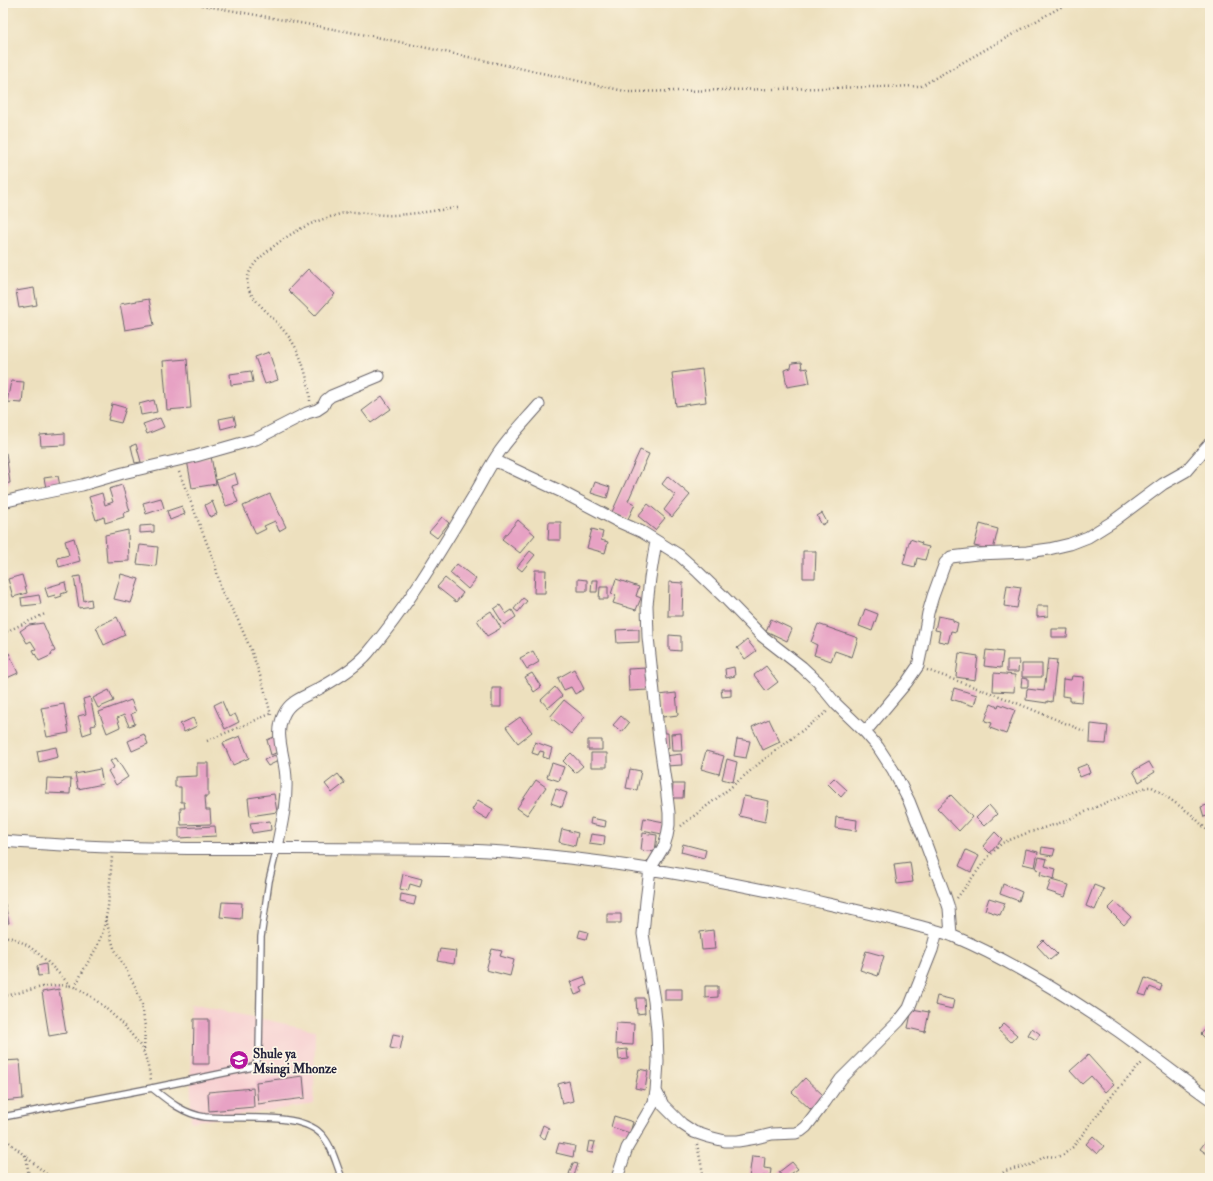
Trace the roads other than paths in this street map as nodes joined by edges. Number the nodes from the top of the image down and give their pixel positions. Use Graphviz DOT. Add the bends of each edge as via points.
graph roads {
  1 [pos="378,376"];
  2 [pos="539,405"];
  3 [pos="1210,443"];
  4 [pos="494,460"];
  5 [pos="3,502"];
  6 [pos="656,541"];
  7 [pos="866,732"];
  8 [pos="3,841"];
  9 [pos="277,848"];
  10 [pos="650,869"];
  11 [pos="937,931"];
  12 [pos="951,935"];
  13 [pos="152,1088"];
  14 [pos="656,1091"];
  15 [pos="1210,1099"];
  16 [pos="3,1117"];
  17 [pos="342,1178"];
  18 [pos="617,1178"];
  1 -- 5 [label="street" via="331,396 317,410 256,439 123,472 82,485"];
  2 -- 4 [label="street"];
  3 -- 7 [label="street" via="1186,471 1163,484 1088,537 1049,549 952,557 945,563 928,613 918,666"];
  4 -- 6 [label="street"];
  4 -- 9 [label="street" via="424,574 367,654 321,688 294,701 282,716 279,730 286,779"];
  6 -- 7 [label="street" via="698,572 762,636 818,682 836,704"];
  6 -- 10 [label="street" via="647,605 648,637 669,813 667,836 659,856"];
  7 -- 12 [label="street" via="893,770 909,801 949,908"];
  8 -- 9 [label="street" via="112,847"];
  9 -- 10 [label="street" via="516,853"];
  9 -- 13 [label="lane" via="269,881 262,937 259,1054 256,1064 253,1067"];
  10 -- 11 [label="street" via="853,909"];
  10 -- 14 [label="street" via="643,934 658,1031"];
  11 -- 12 [label="street"];
  11 -- 14 [label="street" via="909,1008 841,1079 806,1127 796,1133 772,1134 738,1141 709,1138 682,1124 663,1105"];
  12 -- 15 [label="street" via="1042,981 1118,1031"];
  13 -- 16 [label="lane"];
  13 -- 17 [label="lane" via="185,1112 204,1117 267,1118 311,1127 326,1140"];
  14 -- 18 [label="street" via="654,1102 627,1148"];
}
